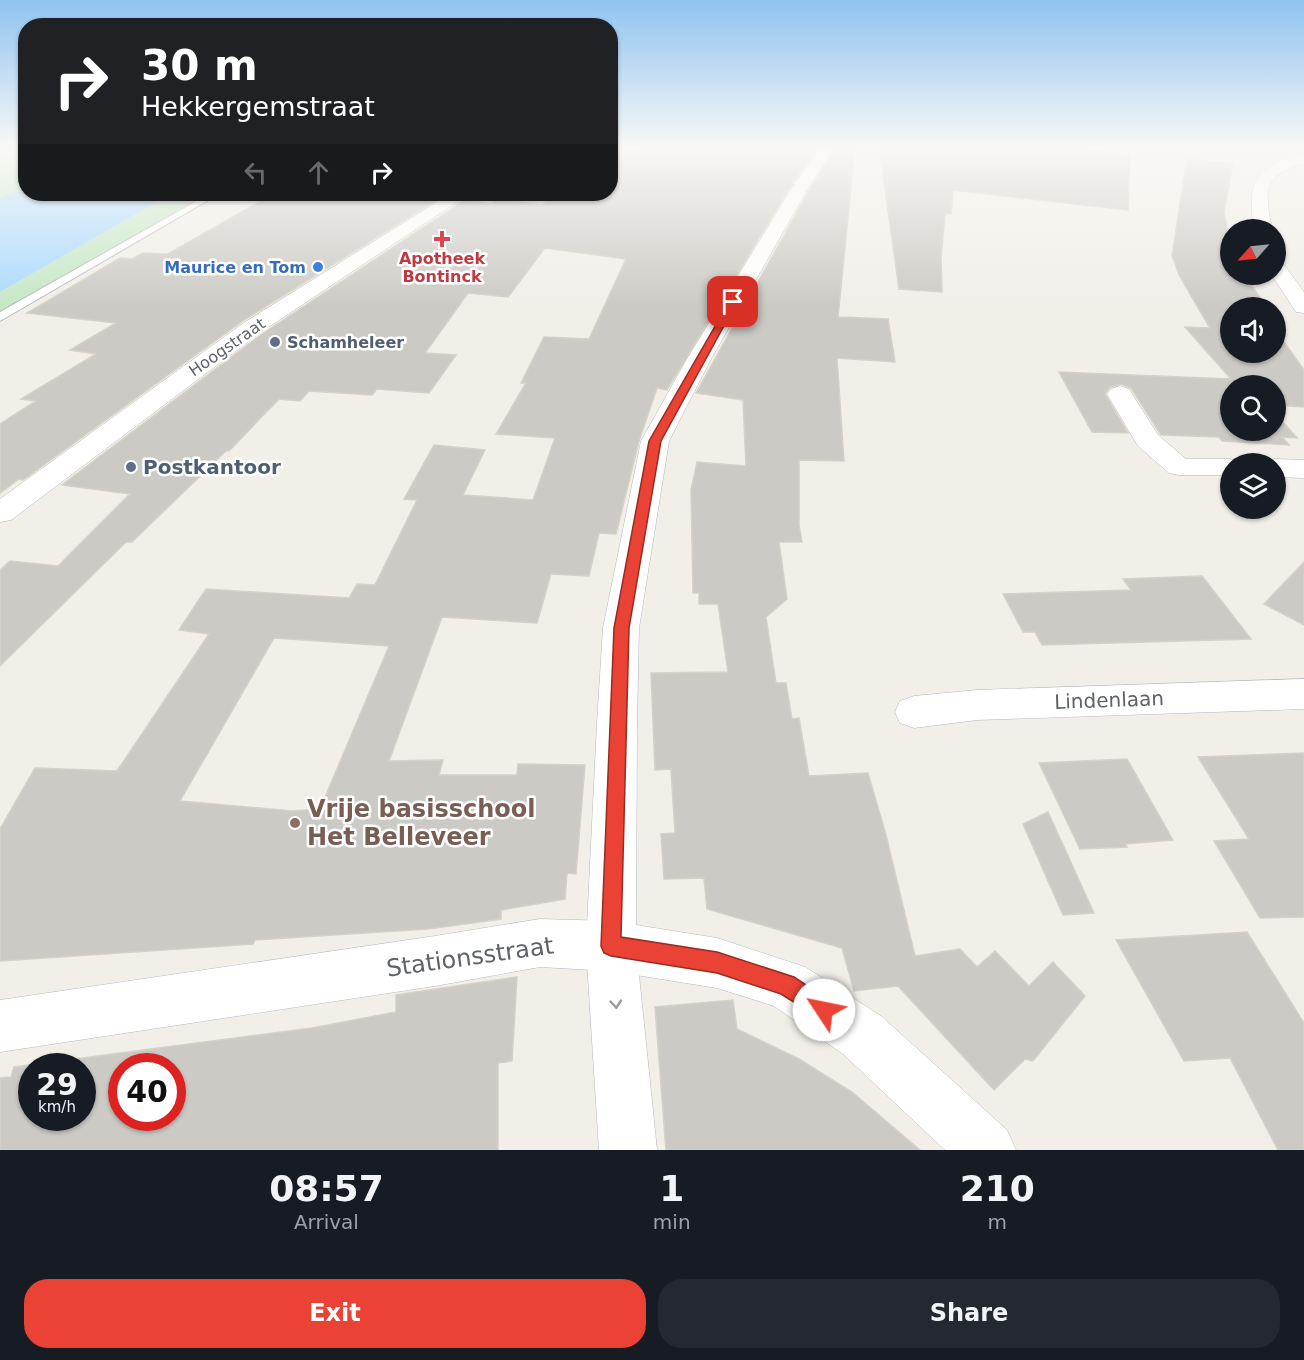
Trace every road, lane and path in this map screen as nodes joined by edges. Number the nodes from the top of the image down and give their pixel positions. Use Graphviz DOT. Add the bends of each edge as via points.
graph roads {
  1 [pos="793,200"];
  2 [pos="1260,200"];
  3 [pos="202,201"];
  4 [pos="450,201"];
  5 [pos="1262,219"];
  6 [pos="1286,282"];
  7 [pos="1304,307"];
  8 [pos="0,317"];
  9 [pos="1120,394"];
  10 [pos="1220,467"];
  11 [pos="1286,468"];
  12 [pos="1304,469"];
  13 [pos="0,513"];
  14 [pos="1304,694"];
  15 [pos="914,712"];
  16 [pos="611,946"];
  17 [pos="0,1026"];
  18 [pos="628,1150"];
  19 [pos="987,1150"];
  1 -- 16 [label="street" via="655,441 621,628"];
  2 -- 5 [label="street"];
  3 -- 8 [label="lane"];
  4 -- 13 [label="street, Hoogstraat" via="253,327"];
  6 -- 7 [label="street"];
  9 -- 10 [label="street" via="1148,441 1179,466"];
  11 -- 12 [label="street"];
  14 -- 15 [label="street, Lindenlaan" via="977,705"];
  16 -- 17 [label="street, Stationsstraat" via="540,943"];
  16 -- 18 [label="street, one-way"];
  16 -- 19 [label="street, Stationsstraat" via="717,963 787,985 862,1035"];
}
